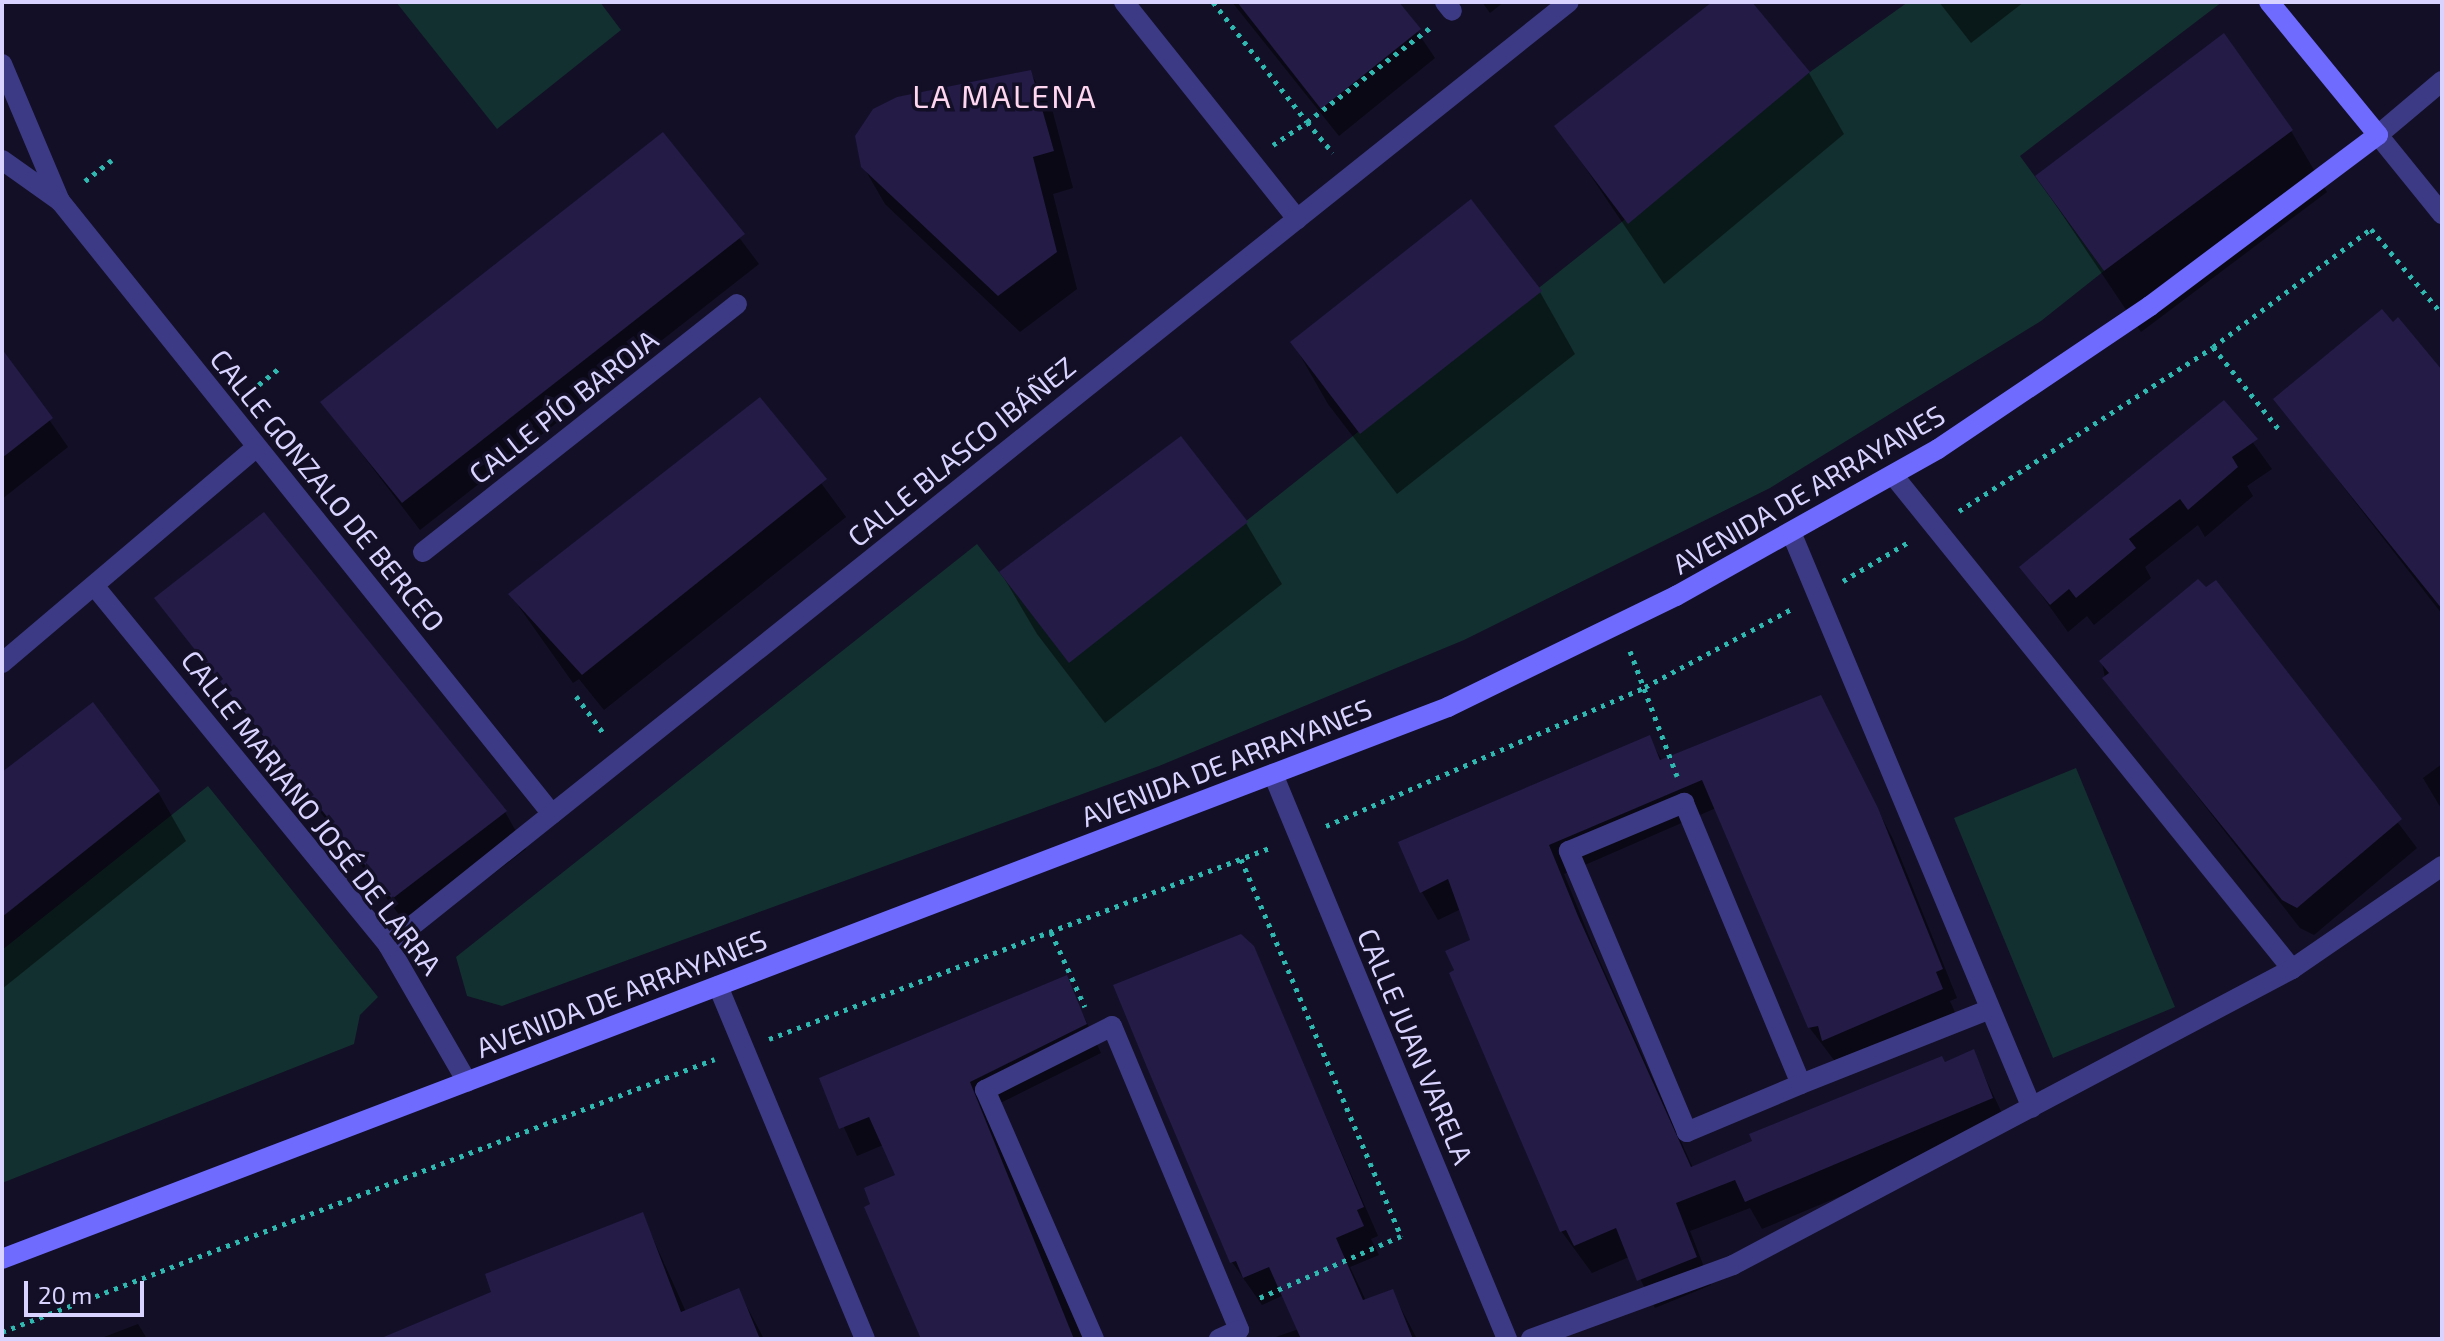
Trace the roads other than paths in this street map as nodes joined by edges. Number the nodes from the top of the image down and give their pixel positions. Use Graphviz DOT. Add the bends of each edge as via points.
graph roads {
  1 [pos="1124,2"];
  2 [pos="1569,2"];
  3 [pos="2269,2"];
  4 [pos="3,66"];
  5 [pos="2442,81"];
  6 [pos="2378,135"];
  7 [pos="2,160"];
  8 [pos="60,201"];
  9 [pos="2442,214"];
  10 [pos="1297,219"];
  11 [pos="737,304"];
  12 [pos="257,447"];
  13 [pos="1893,475"];
  14 [pos="1791,532"];
  15 [pos="423,552"];
  16 [pos="96,588"];
  17 [pos="2,663"];
  18 [pos="1273,774"];
  19 [pos="552,814"];
  20 [pos="2442,866"];
  21 [pos="388,945"];
  22 [pos="2292,969"];
  23 [pos="718,986"];
  24 [pos="1990,1009"];
  25 [pos="467,1082"];
  26 [pos="1801,1084"];
  27 [pos="2032,1108"];
  28 [pos="2,1259"];
  29 [pos="865,1339"];
  30 [pos="1094,1339"];
  31 [pos="1219,1339"];
  32 [pos="1507,1339"];
  33 [pos="1531,1339"];
  1 -- 10 [label="street"];
  2 -- 10 [label="street, CALLE BLASCO IBÁÑEZ"];
  3 -- 6 [label="street"];
  4 -- 8 [label="street, CALLE GONZALO DE BERCEO"];
  5 -- 6 [label="street"];
  6 -- 9 [label="street"];
  6 -- 13 [label="street, AVENIDA DE ARRAYANES" via="2150,306"];
  7 -- 8 [label="street, CALLE GONZALO DE BERCEO"];
  8 -- 12 [label="street, CALLE GONZALO DE BERCEO"];
  10 -- 19 [label="street, CALLE BLASCO IBÁÑEZ"];
  11 -- 15 [label="street, CALLE PÍO BAROJA"];
  12 -- 16 [label="street"];
  12 -- 19 [label="street, CALLE GONZALO DE BERCEO"];
  13 -- 14 [label="street, AVENIDA DE ARRAYANES"];
  13 -- 22 [label="street"];
  14 -- 18 [label="street, AVENIDA DE ARRAYANES" via="1448,707"];
  14 -- 24 [label="street"];
  16 -- 17 [label="street"];
  16 -- 21 [label="street, CALLE MARIANO JOSÉ DE LARRA"];
  18 -- 23 [label="street, AVENIDA DE ARRAYANES"];
  18 -- 32 [label="street, CALLE JUAN VARELA"];
  19 -- 21 [label="street, CALLE BLASCO IBÁÑEZ"];
  20 -- 22 [label="street"];
  21 -- 25 [label="street, CALLE MARIANO JOSÉ DE LARRA"];
  22 -- 27 [label="street"];
  23 -- 25 [label="street, AVENIDA DE ARRAYANES"];
  23 -- 29 [label="street"];
  24 -- 26 [label="street"];
  24 -- 27 [label="street"];
  25 -- 28 [label="street, AVENIDA DE ARRAYANES"];
  26 -- 26 [label="street" via="1687,1132 1569,851 1684,803"];
  27 -- 33 [label="street" via="1733,1265"];
  30 -- 31 [label="street" via="985,1090 1112,1026 1239,1330"];
}
